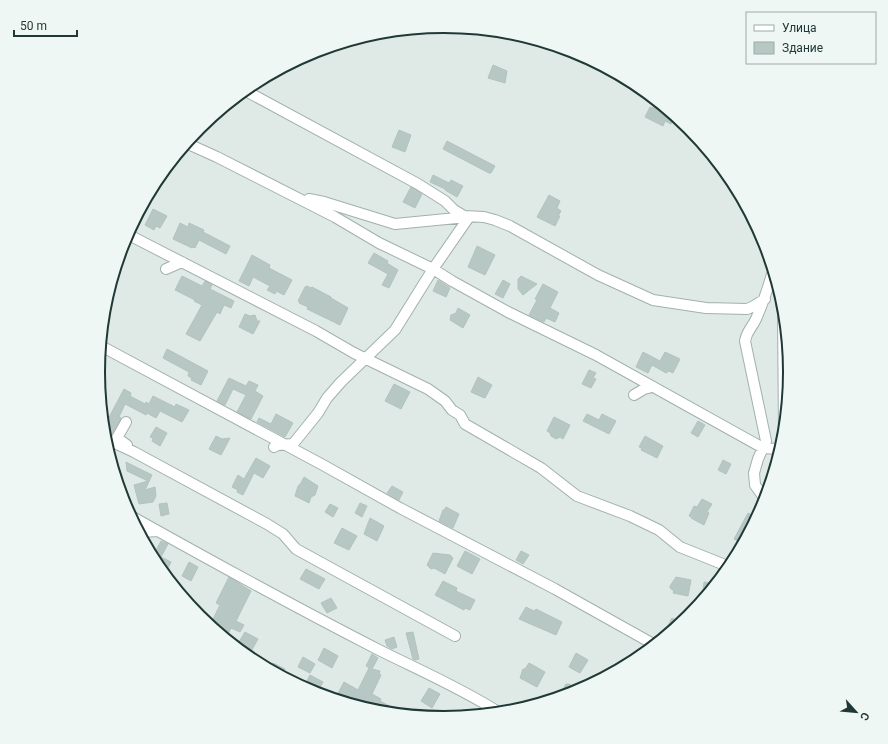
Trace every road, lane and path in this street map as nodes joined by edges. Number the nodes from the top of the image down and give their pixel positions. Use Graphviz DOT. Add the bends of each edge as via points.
graph roads {
  1 [pos="251,94"];
  2 [pos="192,145"];
  3 [pos="294,195"];
  4 [pos="468,217"];
  5 [pos="133,237"];
  6 [pos="182,262"];
  7 [pos="166,269"];
  8 [pos="433,269"];
  9 [pos="770,281"];
  10 [pos="765,299"];
  11 [pos="106,349"];
  12 [pos="366,359"];
  13 [pos="652,388"];
  14 [pos="634,395"];
  15 [pos="126,422"];
  16 [pos="113,442"];
  17 [pos="285,445"];
  18 [pos="274,447"];
  19 [pos="763,448"];
  20 [pos="773,449"];
  21 [pos="134,452"];
  22 [pos="761,493"];
  23 [pos="140,521"];
  24 [pos="157,531"];
  25 [pos="145,532"];
  26 [pos="723,564"];
  27 [pos="454,636"];
  28 [pos="649,642"];
  29 [pos="492,707"];
  1 -- 4 [label="street" via="418,184"];
  2 -- 3 [label="street"];
  3 -- 4 [label="street" via="395,224"];
  3 -- 8 [label="street" via="379,243"];
  4 -- 8 [label="street"];
  4 -- 10 [label="street" via="484,217 510,226 598,275 653,300 706,308 747,309"];
  5 -- 6 [label="street"];
  6 -- 7 [label="street"];
  6 -- 12 [label="street"];
  8 -- 12 [label="street" via="395,330"];
  8 -- 13 [label="street" via="452,282 596,356"];
  9 -- 10 [label="street"];
  10 -- 19 [label="street" via="747,332 745,341 766,441"];
  11 -- 17 [label="street"];
  12 -- 17 [label="street" via="327,398 302,434 292,444"];
  12 -- 26 [label="street" via="428,389 460,415 465,424 541,468 577,496 630,516 659,530 680,547"];
  13 -- 14 [label="street"];
  13 -- 19 [label="street"];
  15 -- 21 [label="street" via="117,438"];
  16 -- 21 [label="street"];
  17 -- 18 [label="street"];
  17 -- 28 [label="street"];
  19 -- 20 [label="street"];
  19 -- 22 [label="street" via="754,473 755,485"];
  21 -- 27 [label="street" via="267,524 283,534 296,549"];
  23 -- 24 [label="street"];
  24 -- 25 [label="street"];
  24 -- 29 [label="street"];
}
